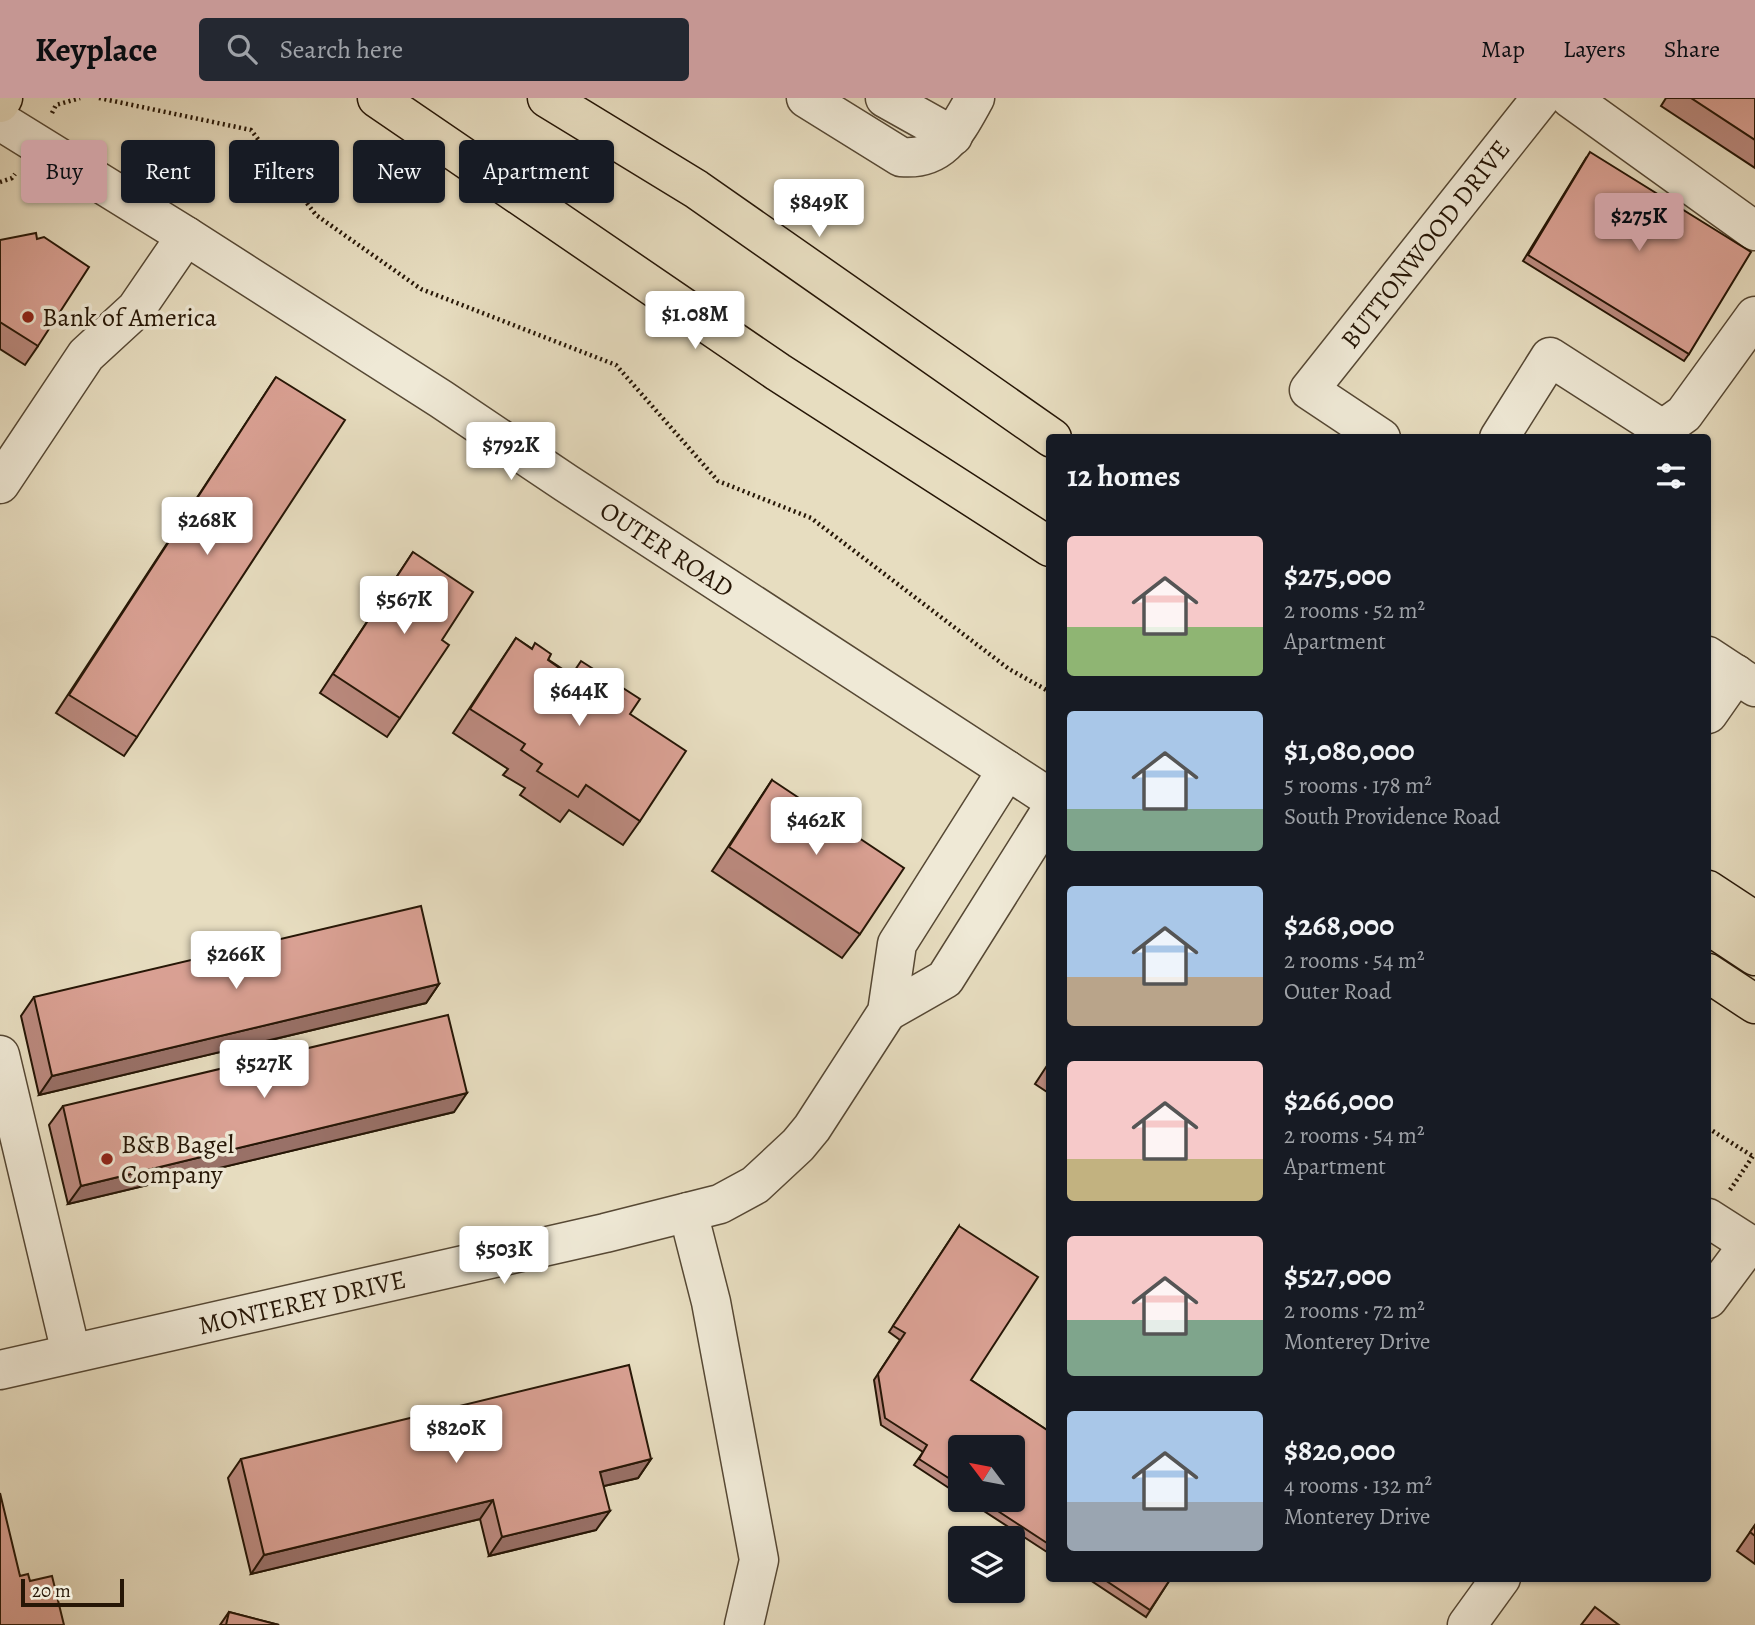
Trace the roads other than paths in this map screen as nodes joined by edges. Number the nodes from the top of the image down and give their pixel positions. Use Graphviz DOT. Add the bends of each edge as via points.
graph roads {
  1 [pos="3,98"];
  2 [pos="377,98"];
  3 [pos="547,98"];
  4 [pos="885,98"];
  5 [pos="975,98"];
  6 [pos="1541,98"];
  7 [pos="1570,98"];
  8 [pos="812,102"];
  9 [pos="0,103"];
  10 [pos="0,121"];
  11 [pos="940,145"];
  12 [pos="1755,231"];
  13 [pos="186,236"];
  14 [pos="1755,316"];
  15 [pos="1046,434"];
  16 [pos="1375,434"];
  17 [pos="1502,434"];
  18 [pos="0,484"];
  19 [pos="1046,544"];
  20 [pos="1733,672"];
  21 [pos="1711,709"];
  22 [pos="1007,770"];
  23 [pos="1046,795"];
  24 [pos="1046,818"];
  25 [pos="1711,892"];
  26 [pos="1755,921"];
  27 [pos="1711,927"];
  28 [pos="1755,956"];
  29 [pos="1711,975"];
  30 [pos="1755,1004"];
  31 [pos="887,1012"];
  32 [pos="0,1055"];
  33 [pos="688,1212"];
  34 [pos="1711,1220"];
  35 [pos="1752,1246"];
  36 [pos="1711,1295"];
  37 [pos="71,1353"];
  38 [pos="0,1370"];
  39 [pos="1498,1582"];
  40 [pos="744,1625"];
  41 [pos="1467,1625"];
  1 -- 9 [label="main road"];
  2 -- 19 [label="main road" via="778,372"];
  3 -- 15 [label="main road" via="696,189"];
  4 -- 11 [label="street"];
  5 -- 11 [label="street"];
  6 -- 16 [label="street, BUTTONWOOD DRIVE" via="1309,390"];
  7 -- 12 [label="street"];
  8 -- 11 [label="street" via="901,157 914,158"];
  10 -- 13 [label="street, OUTER ROAD"];
  13 -- 18 [label="street" via="136,309 86,355"];
  13 -- 22 [label="street, OUTER ROAD"];
  14 -- 17 [label="street" via="1684,414 1670,424 1659,427 1550,357"];
  20 -- 21 [label="street"];
  22 -- 23 [label="street, OUTER ROAD"];
  22 -- 31 [label="street, MONTEREY DRIVE" via="897,944"];
  24 -- 31 [label="street, MONTEREY DRIVE" via="945,979"];
  25 -- 26 [label="main road"];
  27 -- 28 [label="main road"];
  29 -- 30 [label="main road"];
  31 -- 33 [label="street, MONTEREY DRIVE" via="798,1145 755,1185 720,1204"];
  32 -- 37 [label="street"];
  33 -- 37 [label="street, MONTEREY DRIVE"];
  33 -- 40 [label="street" via="711,1302 759,1560"];
  34 -- 35 [label="street"];
  35 -- 36 [label="street"];
  37 -- 38 [label="street, MONTEREY DRIVE"];
  39 -- 41 [label="street"];
}
